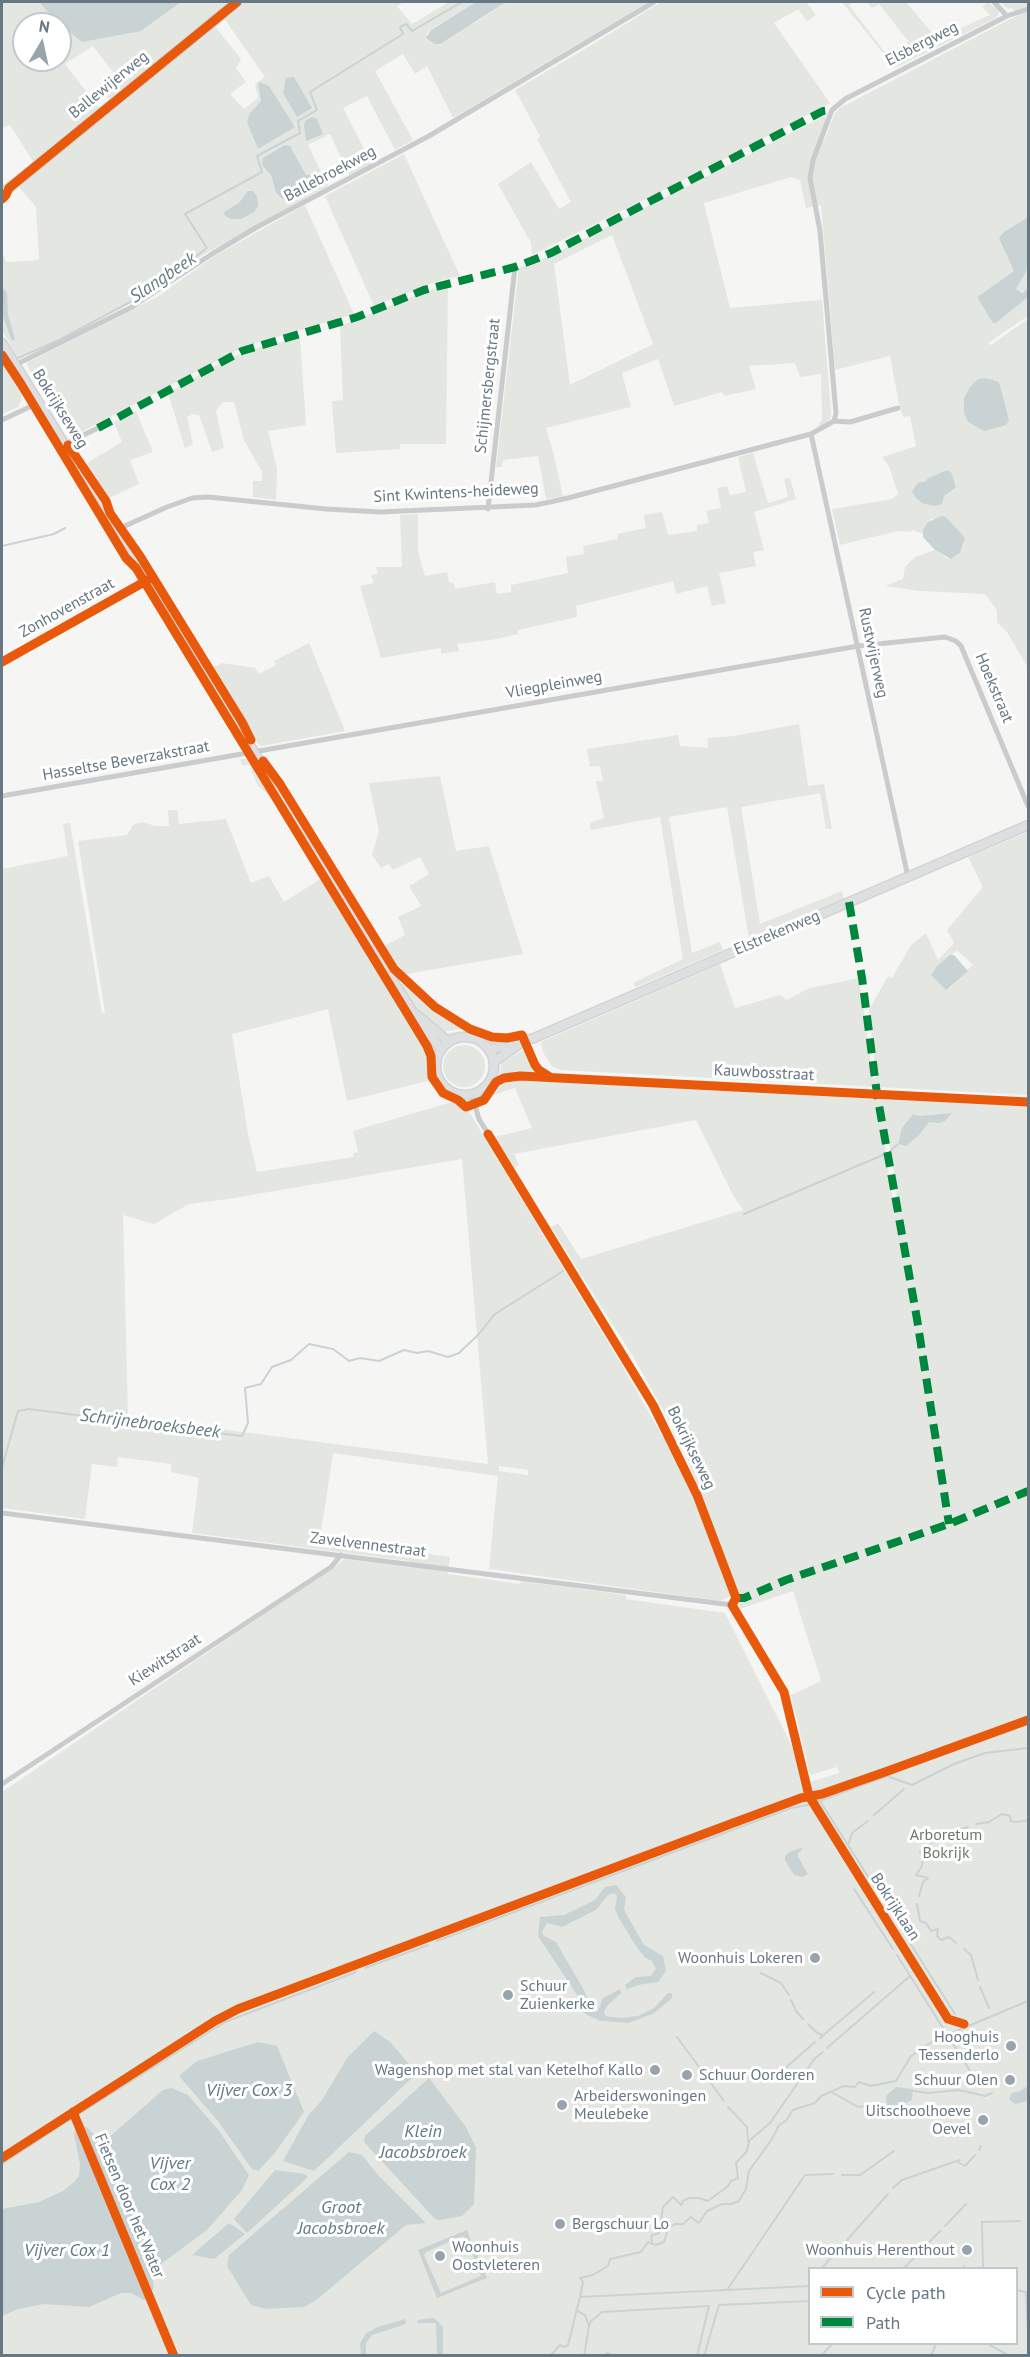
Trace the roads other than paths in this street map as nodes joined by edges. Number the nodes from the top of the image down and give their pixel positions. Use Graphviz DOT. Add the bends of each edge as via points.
graph roads {
  1 [pos="237,2"];
  2 [pos="654,2"];
  3 [pos="994,2"];
  4 [pos="1029,9"];
  5 [pos="1007,16"];
  6 [pos="2,194"];
  7 [pos="515,267"];
  8 [pos="2,344"];
  9 [pos="15,365"];
  10 [pos="38,403"];
  11 [pos="898,408"];
  12 [pos="2,420"];
  13 [pos="834,421"];
  14 [pos="98,428"];
  15 [pos="810,434"];
  16 [pos="65,444"];
  17 [pos="488,509"];
  18 [pos="116,530"];
  19 [pos="148,580"];
  20 [pos="858,646"];
  21 [pos="2,662"];
  22 [pos="254,752"];
  23 [pos="2,796"];
  24 [pos="1029,806"];
  25 [pos="1029,825"];
  26 [pos="908,877"];
  27 [pos="414,1012"];
  28 [pos="525,1041"];
  29 [pos="449,1042"];
  30 [pos="441,1050"];
  31 [pos="489,1050"];
  32 [pos="494,1062"];
  33 [pos="472,1095"];
  34 [pos="2,1512"];
  35 [pos="341,1555"];
  36 [pos="732,1605"];
  37 [pos="2,1784"];
  1 -- 6 [label="street, Ballewijerweg"];
  2 -- 9 [label="street, Ballebroekweg" via="429,136 256,227 132,308"];
  3 -- 5 [label="street"];
  4 -- 5 [label="street, Elsbergweg"];
  5 -- 13 [label="street, Elsbergweg" via="844,99 832,110 810,178 820,231"];
  7 -- 17 [label="street, Schijmersbergstraat"];
  8 -- 9 [label="street, Bokrijkseweg"];
  9 -- 10 [label="street, Bokrijkseweg"];
  10 -- 12 [label="street"];
  10 -- 16 [label="street, Bokrijkseweg"];
  11 -- 13 [label="street, Sint Kwintens-heideweg" via="850,422"];
  13 -- 15 [label="street, Sint Kwintens-heideweg"];
  14 -- 16 [label="street"];
  15 -- 17 [label="street, Sint Kwintens-heideweg" via="568,498"];
  15 -- 20 [label="street, Rustwijerweg"];
  16 -- 18 [label="street, Bokrijkseweg"];
  17 -- 18 [label="street, Sint Kwintens-heideweg" via="381,512 208,497 192,498"];
  18 -- 19 [label="street, Bokrijkseweg"];
  19 -- 21 [label="street, Zonhovenstraat"];
  19 -- 22 [label="street, Bokrijkseweg"];
  20 -- 22 [label="street, Vliegpleinweg"];
  20 -- 24 [label="street, Hoekstraat" via="945,637 962,646"];
  20 -- 26 [label="street, Rustwijerweg"];
  22 -- 23 [label="street, Hasseltse Beverzakstraat"];
  22 -- 27 [label="street, Bokrijkseweg"];
  25 -- 26 [label="street, Elstrekenweg"];
  26 -- 28 [label="street, Elstrekenweg"];
  27 -- 29 [label="street, Bokrijkseweg"];
  27 -- 30 [label="street, Bokrijkseweg"];
  28 -- 31 [label="street, Elstrekenweg"];
  28 -- 32 [label="street, Elstrekenweg"];
  29 -- 30 [label="street"];
  29 -- 31 [label="street" via="466,1037"];
  30 -- 33 [label="street" via="435,1064 438,1080 456,1095"];
  31 -- 32 [label="street"];
  32 -- 33 [label="street" via="489,1083"];
  33 -- 36 [label="street, Bokrijkseweg" via="479,1119 653,1405 698,1495 736,1598"];
  34 -- 35 [label="street, Zavelvennestraat"];
  35 -- 36 [label="street, Zavelvennestraat"];
  35 -- 37 [label="street, Kiewitstraat" via="331,1567"];
}
